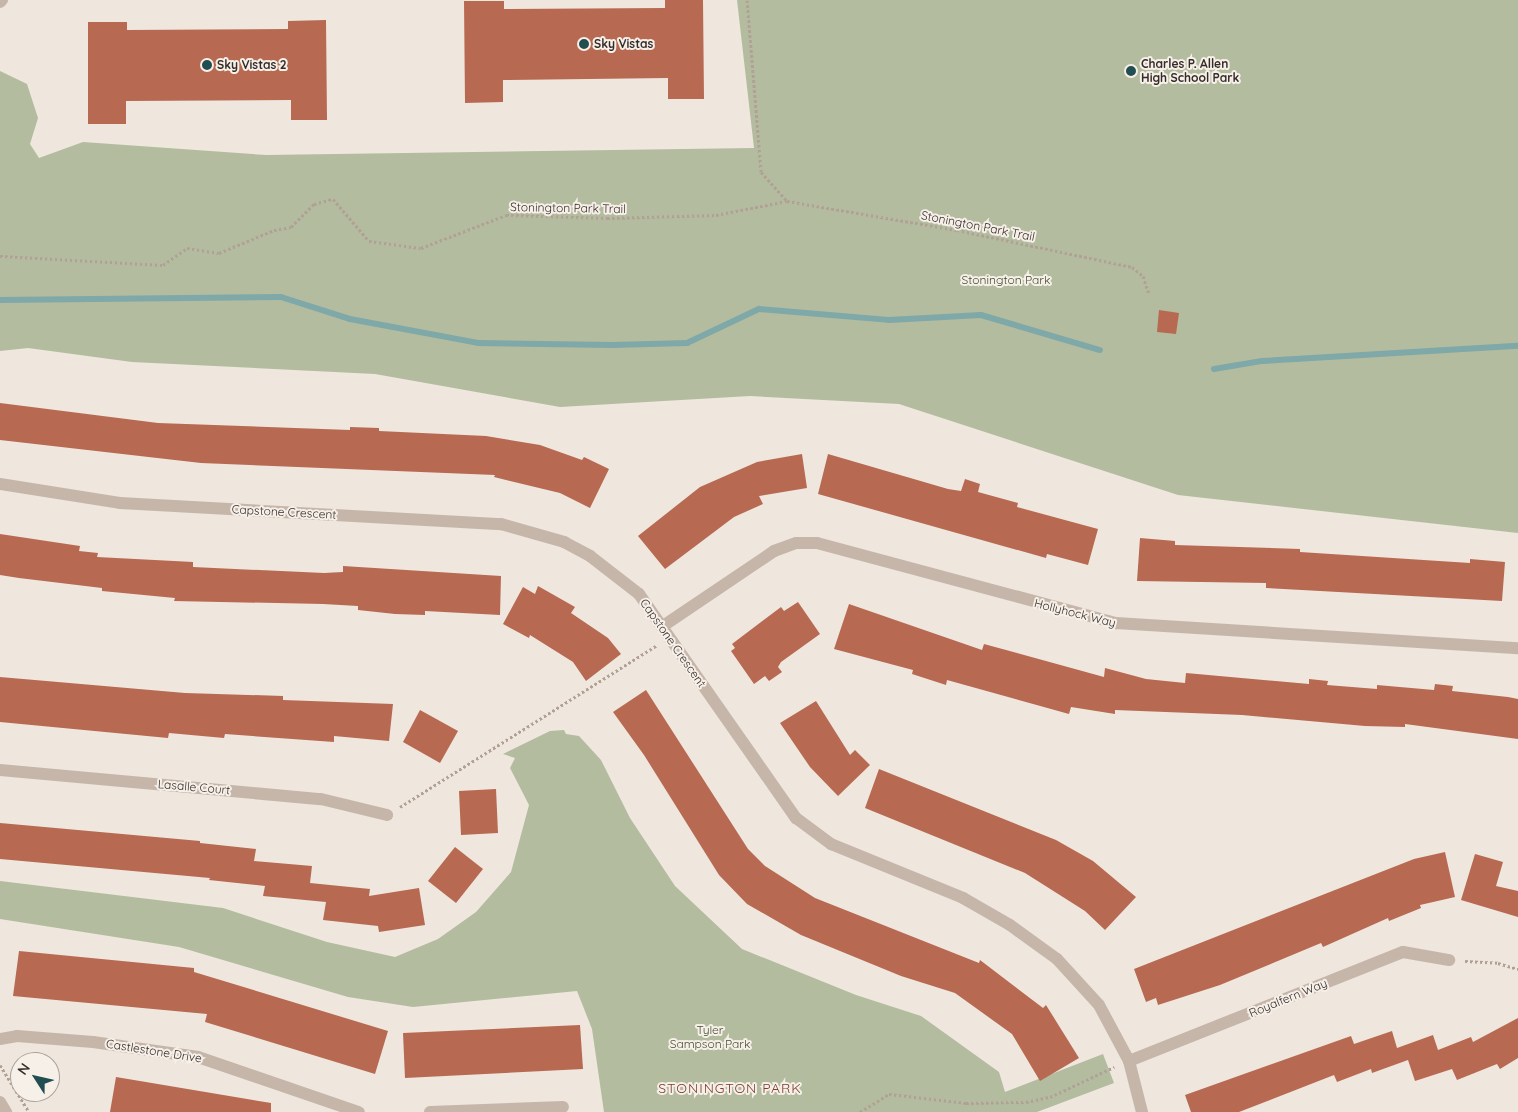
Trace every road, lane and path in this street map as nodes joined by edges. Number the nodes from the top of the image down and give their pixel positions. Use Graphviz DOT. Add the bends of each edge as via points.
graph roads {
  1 [pos="747,0"];
  2 [pos="787,201"];
  3 [pos="0,256"];
  4 [pos="1149,294"];
  5 [pos="0,484"];
  6 [pos="667,631"];
  7 [pos="1518,648"];
  8 [pos="0,770"];
  9 [pos="387,816"];
  10 [pos="1449,960"];
  11 [pos="1518,969"];
  12 [pos="0,1039"];
  13 [pos="1129,1061"];
  14 [pos="0,1065"];
  15 [pos="0,1102"];
  16 [pos="563,1107"];
  17 [pos="6,1112"];
  18 [pos="28,1112"];
  19 [pos="359,1112"];
  20 [pos="430,1112"];
  21 [pos="860,1112"];
  22 [pos="1142,1112"];
  1 -- 2 [label="path" via="761,172"];
  2 -- 3 [label="path, Stonington Park Trail" via="716,215 607,218 506,215 421,248 369,240 333,199 314,204 291,227 274,230 219,253 187,248 163,265"];
  2 -- 4 [label="path, Stonington Park Trail" via="957,230 1132,267 1143,276"];
  5 -- 6 [label="street, Capstone Crescent" via="120,503 501,524 564,542 590,556 639,594"];
  6 -- 7 [label="street, Hollyhock Way" via="774,551 796,544 817,543 1116,623"];
  6 -- 9 [label="path"];
  6 -- 13 [label="street, Capstone Crescent" via="796,818 831,844 963,898 1026,936 1057,959 1099,1005"];
  8 -- 9 [label="street, Lasalle Court" via="321,799"];
  10 -- 11 [label="path" via="1498,963"];
  10 -- 13 [label="street, Royalfern Way" via="1403,952"];
  12 -- 19 [label="street, Castlestone Drive" via="17,1036 93,1042 198,1057"];
  13 -- 21 [label="path" via="1050,1097 1026,1102 966,1103 888,1094"];
  13 -- 22 [label="street, Capstone Crescent"];
  14 -- 18 [label="path"];
  15 -- 17 [label="street"];
  16 -- 20 [label="street"];
}
